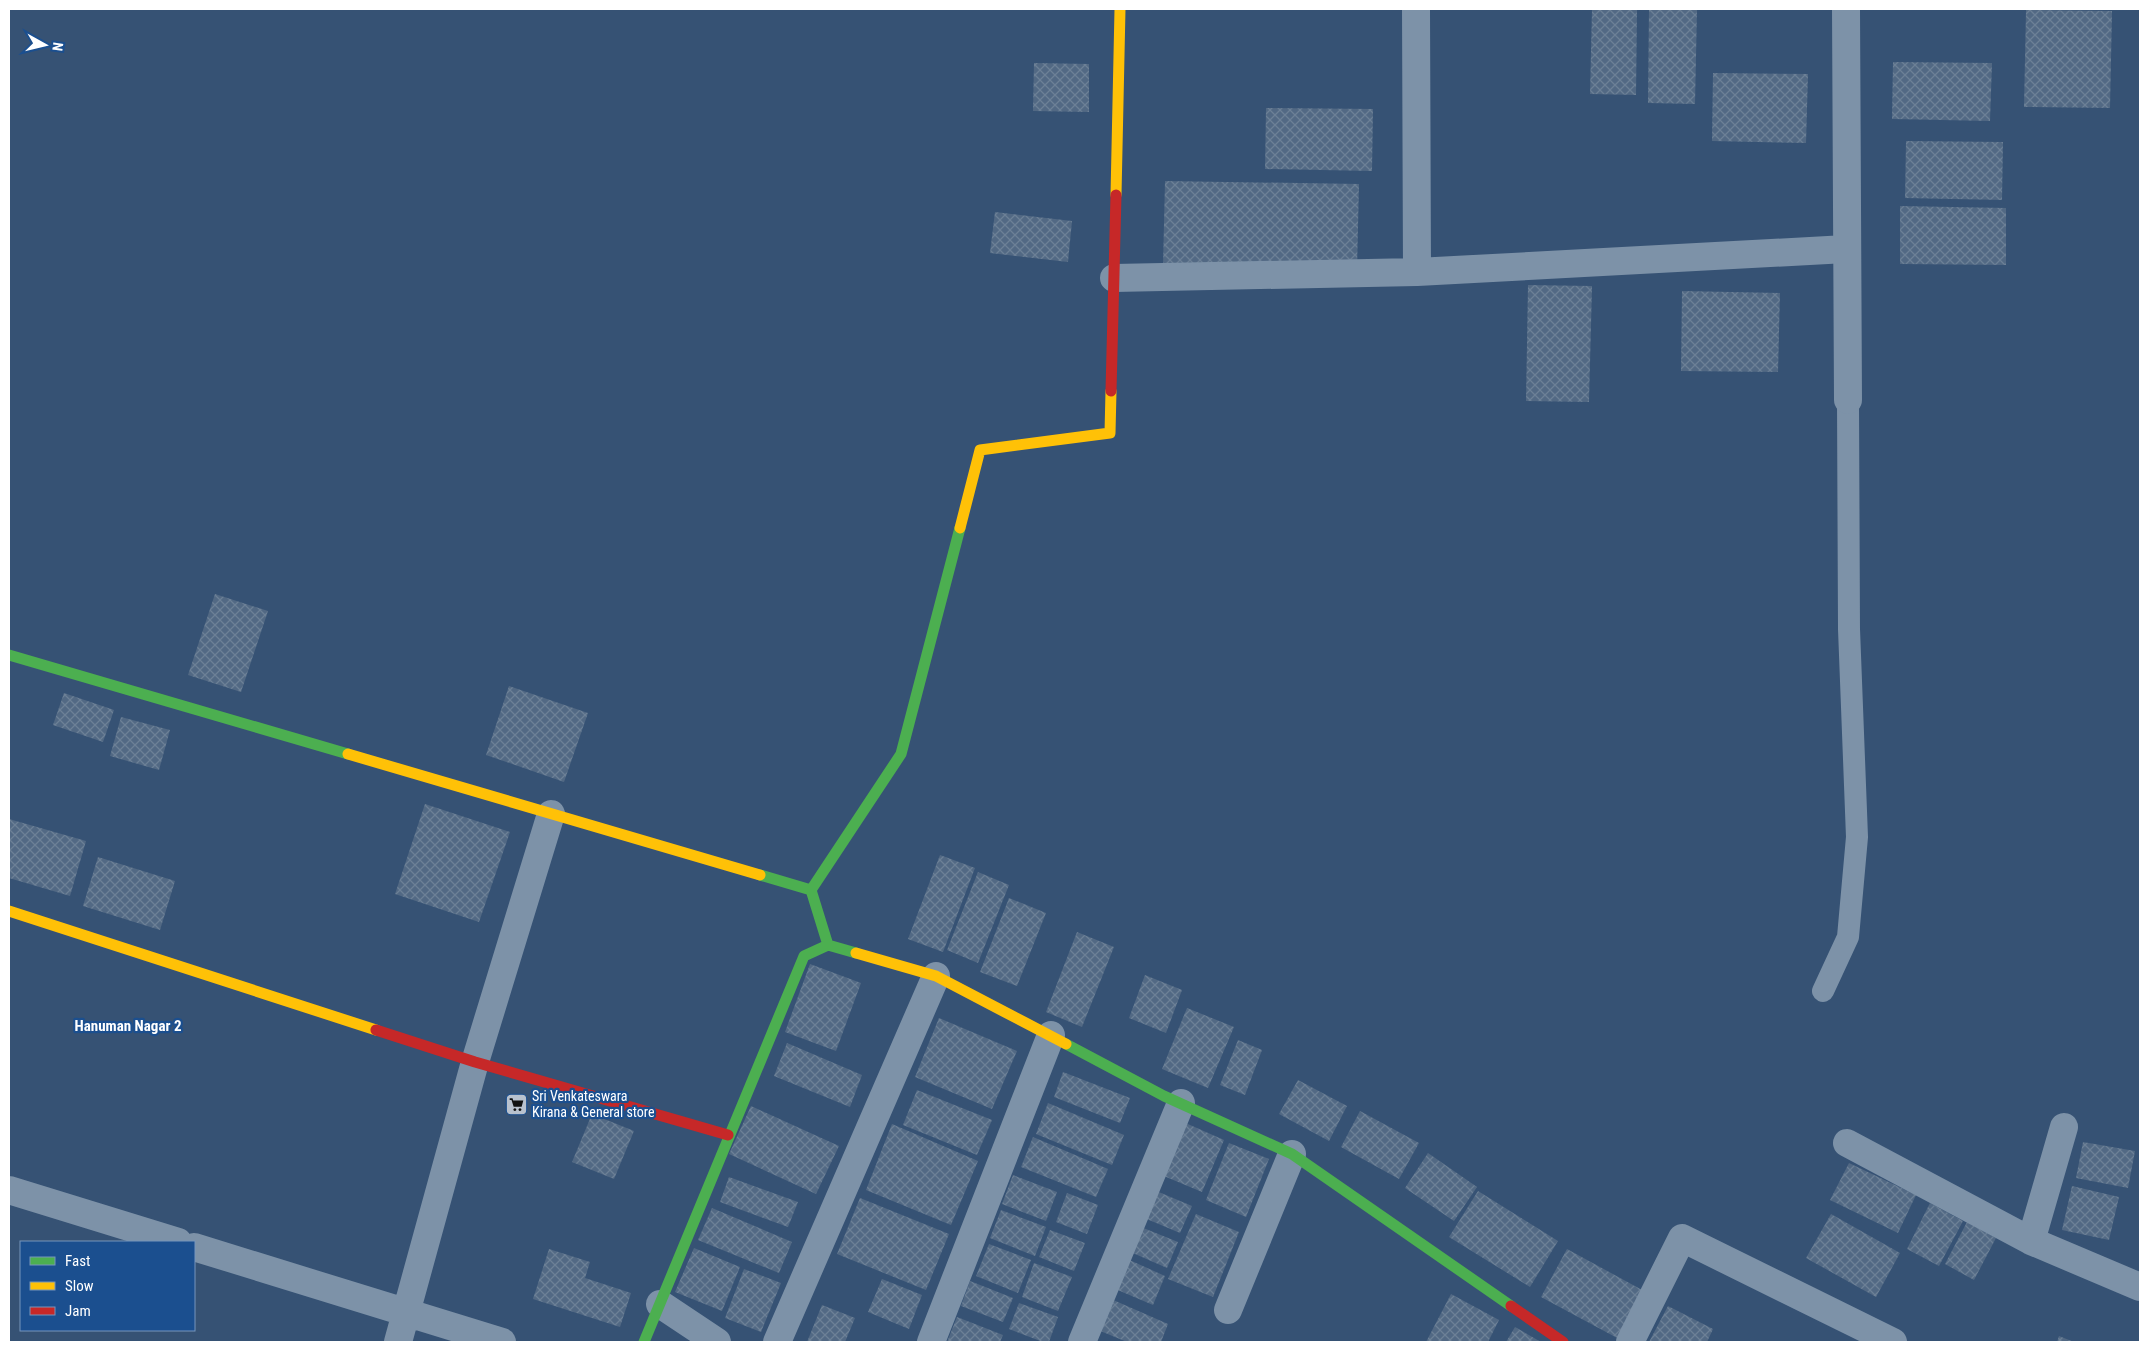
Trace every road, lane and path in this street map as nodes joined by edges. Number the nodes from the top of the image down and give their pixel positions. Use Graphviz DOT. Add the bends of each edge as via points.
graph roads {
  1 [pos="1120,9"];
  2 [pos="1416,9"];
  3 [pos="1846,9"];
  4 [pos="1846,249"];
  5 [pos="1417,272"];
  6 [pos="1114,278"];
  7 [pos="1848,400"];
  8 [pos="9,655"];
  9 [pos="551,814"];
  10 [pos="811,890"];
  11 [pos="9,911"];
  12 [pos="828,945"];
  13 [pos="936,976"];
  14 [pos="1823,991"];
  15 [pos="1051,1035"];
  16 [pos="474,1062"];
  17 [pos="1181,1103"];
  18 [pos="2064,1127"];
  19 [pos="728,1135"];
  20 [pos="1848,1143"];
  21 [pos="1292,1154"];
  22 [pos="9,1190"];
  23 [pos="175,1241"];
  24 [pos="2032,1241"];
  25 [pos="195,1247"];
  26 [pos="2140,1287"];
  27 [pos="660,1304"];
  28 [pos="1228,1310"];
  29 [pos="406,1313"];
  30 [pos="398,1342"];
  31 [pos="502,1342"];
  32 [pos="644,1342"];
  33 [pos="717,1342"];
  34 [pos="777,1342"];
  35 [pos="931,1342"];
  36 [pos="1082,1342"];
  37 [pos="1562,1342"];
  38 [pos="1630,1342"];
  39 [pos="1893,1342"];
  1 -- 6 [label="street"];
  2 -- 5 [label="street"];
  3 -- 4 [label="street"];
  4 -- 5 [label="street"];
  4 -- 7 [label="street"];
  5 -- 6 [label="street"];
  6 -- 10 [label="street" via="1110,433 980,450 901,754"];
  7 -- 14 [label="lane" via="1848,629 1857,837 1848,937"];
  8 -- 9 [label="street"];
  9 -- 10 [label="street"];
  9 -- 16 [label="street"];
  10 -- 12 [label="street"];
  11 -- 16 [label="street"];
  12 -- 13 [label="street"];
  12 -- 19 [label="street" via="804,956"];
  13 -- 15 [label="street"];
  13 -- 34 [label="street"];
  15 -- 17 [label="street"];
  15 -- 35 [label="street"];
  16 -- 19 [label="street"];
  16 -- 29 [label="street"];
  17 -- 21 [label="street"];
  17 -- 36 [label="street"];
  18 -- 24 [label="street"];
  19 -- 27 [label="street"];
  20 -- 24 [label="street"];
  21 -- 28 [label="street"];
  21 -- 37 [label="street"];
  22 -- 23 [label="street"];
  24 -- 26 [label="street"];
  25 -- 29 [label="street"];
  27 -- 32 [label="street"];
  27 -- 33 [label="street"];
  29 -- 30 [label="street"];
  29 -- 31 [label="street"];
  38 -- 39 [label="street" via="1682,1238"];
}
